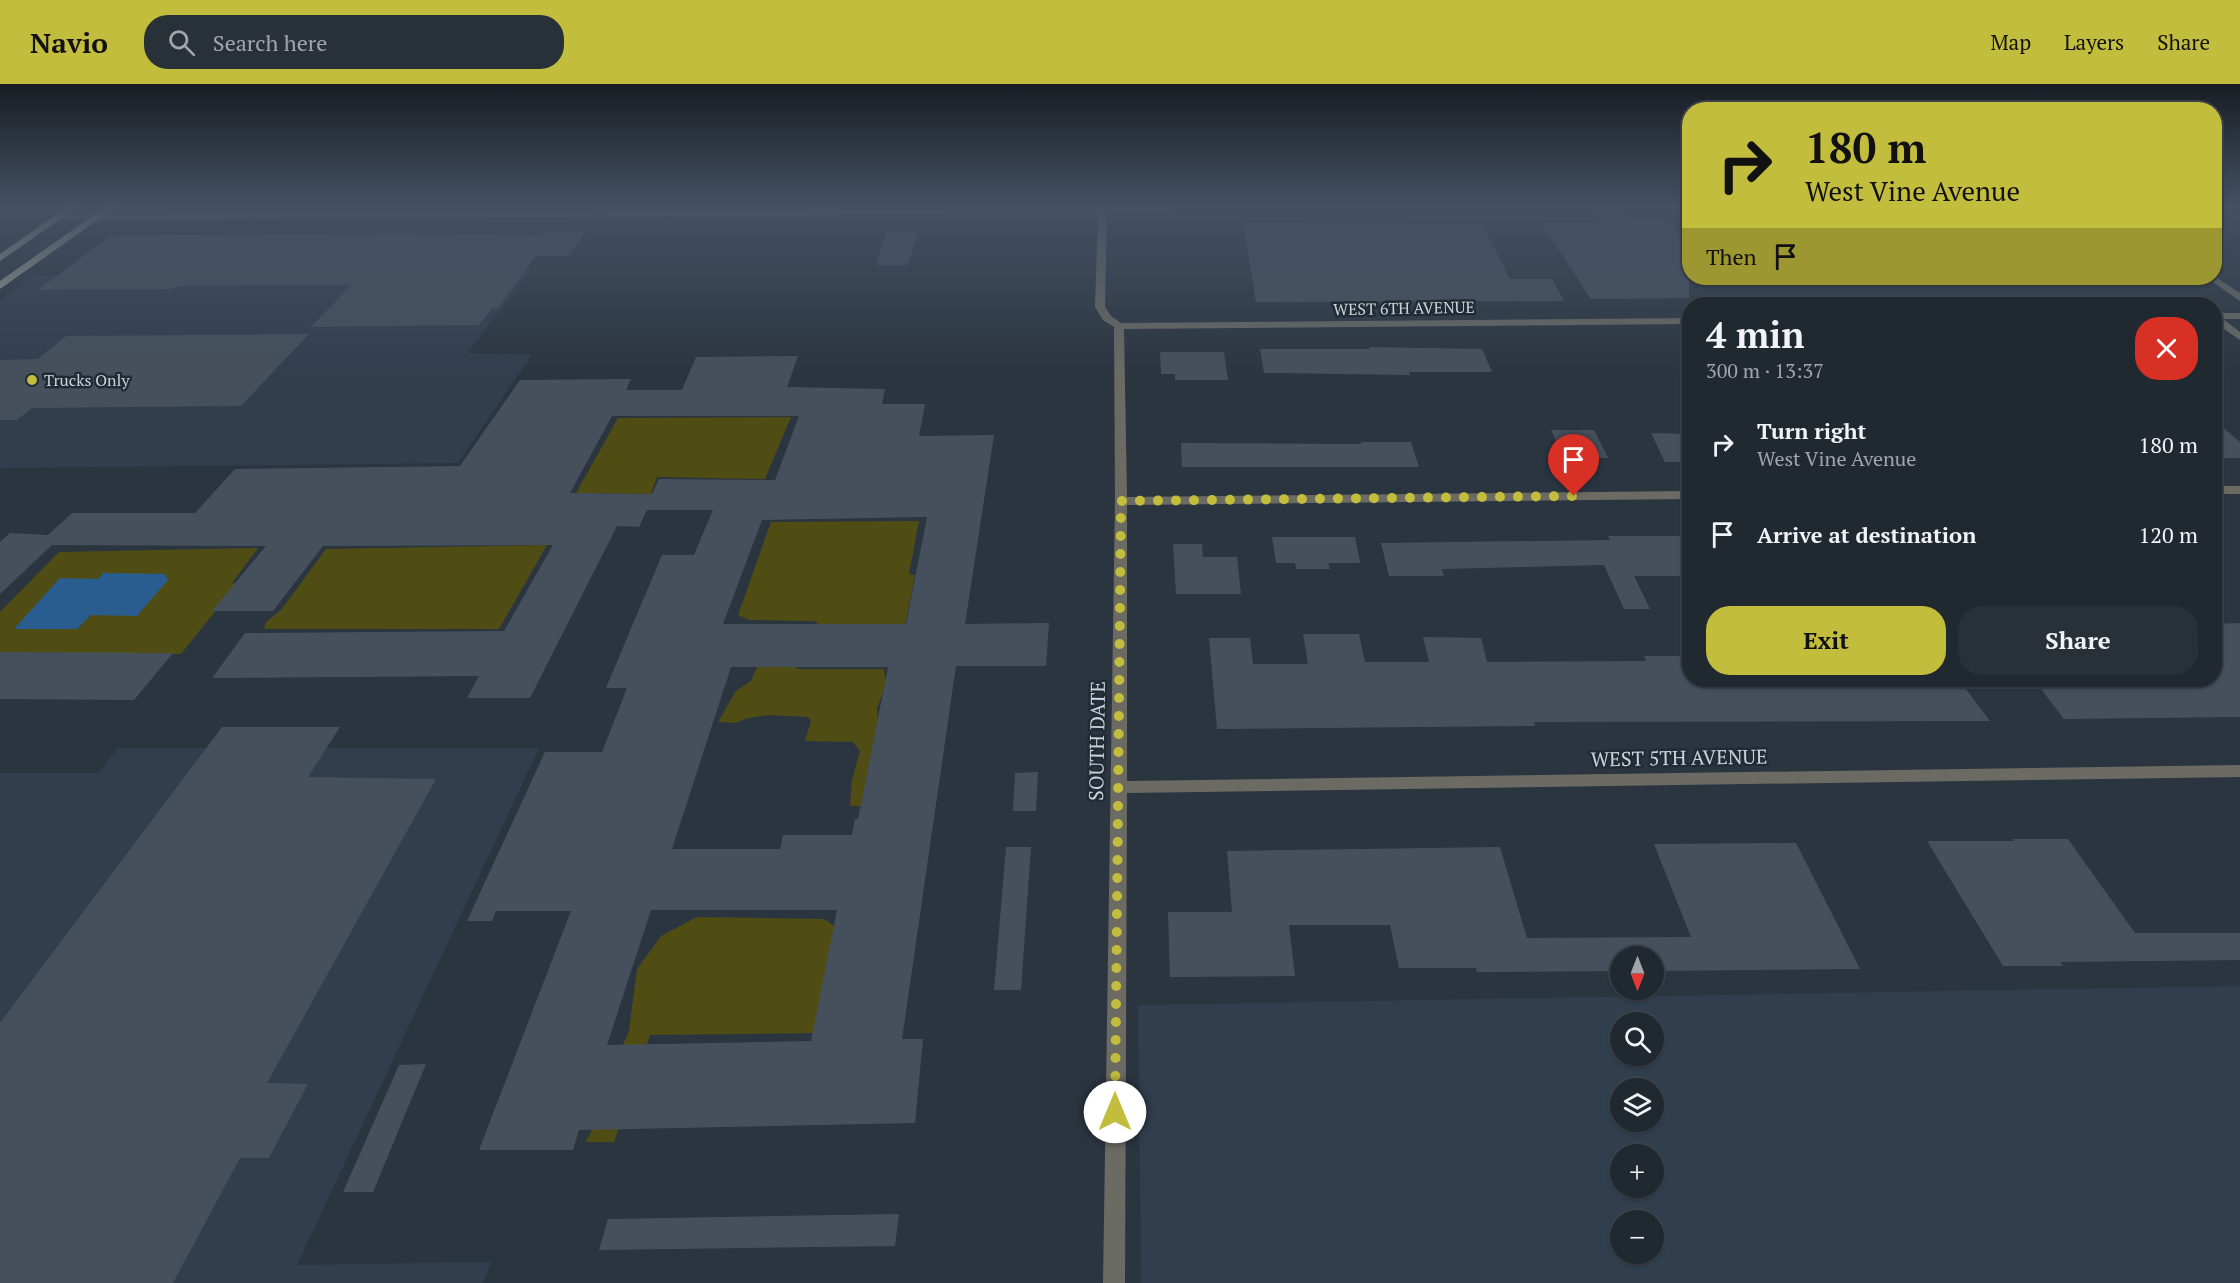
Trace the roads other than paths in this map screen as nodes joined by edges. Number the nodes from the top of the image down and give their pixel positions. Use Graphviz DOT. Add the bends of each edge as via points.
graph roads {
  1 [pos="33,263"];
  2 [pos="1101,263"];
  3 [pos="2222,285"];
  4 [pos="0,286"];
  5 [pos="2240,298"];
  6 [pos="2240,316"];
  7 [pos="2222,317"];
  8 [pos="1682,321"];
  9 [pos="2222,323"];
  10 [pos="1119,326"];
  11 [pos="2240,337"];
  12 [pos="2222,490"];
  13 [pos="2240,490"];
  14 [pos="1682,495"];
  15 [pos="1121,501"];
  16 [pos="2240,771"];
  17 [pos="1118,786"];
  18 [pos="1114,1283"];
  1 -- 4 [label="main road"];
  2 -- 10 [label="street" via="1100,307"];
  3 -- 5 [label="street"];
  6 -- 7 [label="street"];
  8 -- 10 [label="street, WEST 6TH AVENUE"];
  9 -- 11 [label="street"];
  10 -- 15 [label="street, SOUTH DATE"];
  12 -- 13 [label="street"];
  14 -- 15 [label="street"];
  15 -- 17 [label="street, SOUTH DATE"];
  16 -- 17 [label="street, WEST 5TH AVENUE"];
  17 -- 18 [label="street, SOUTH DATE"];
}
